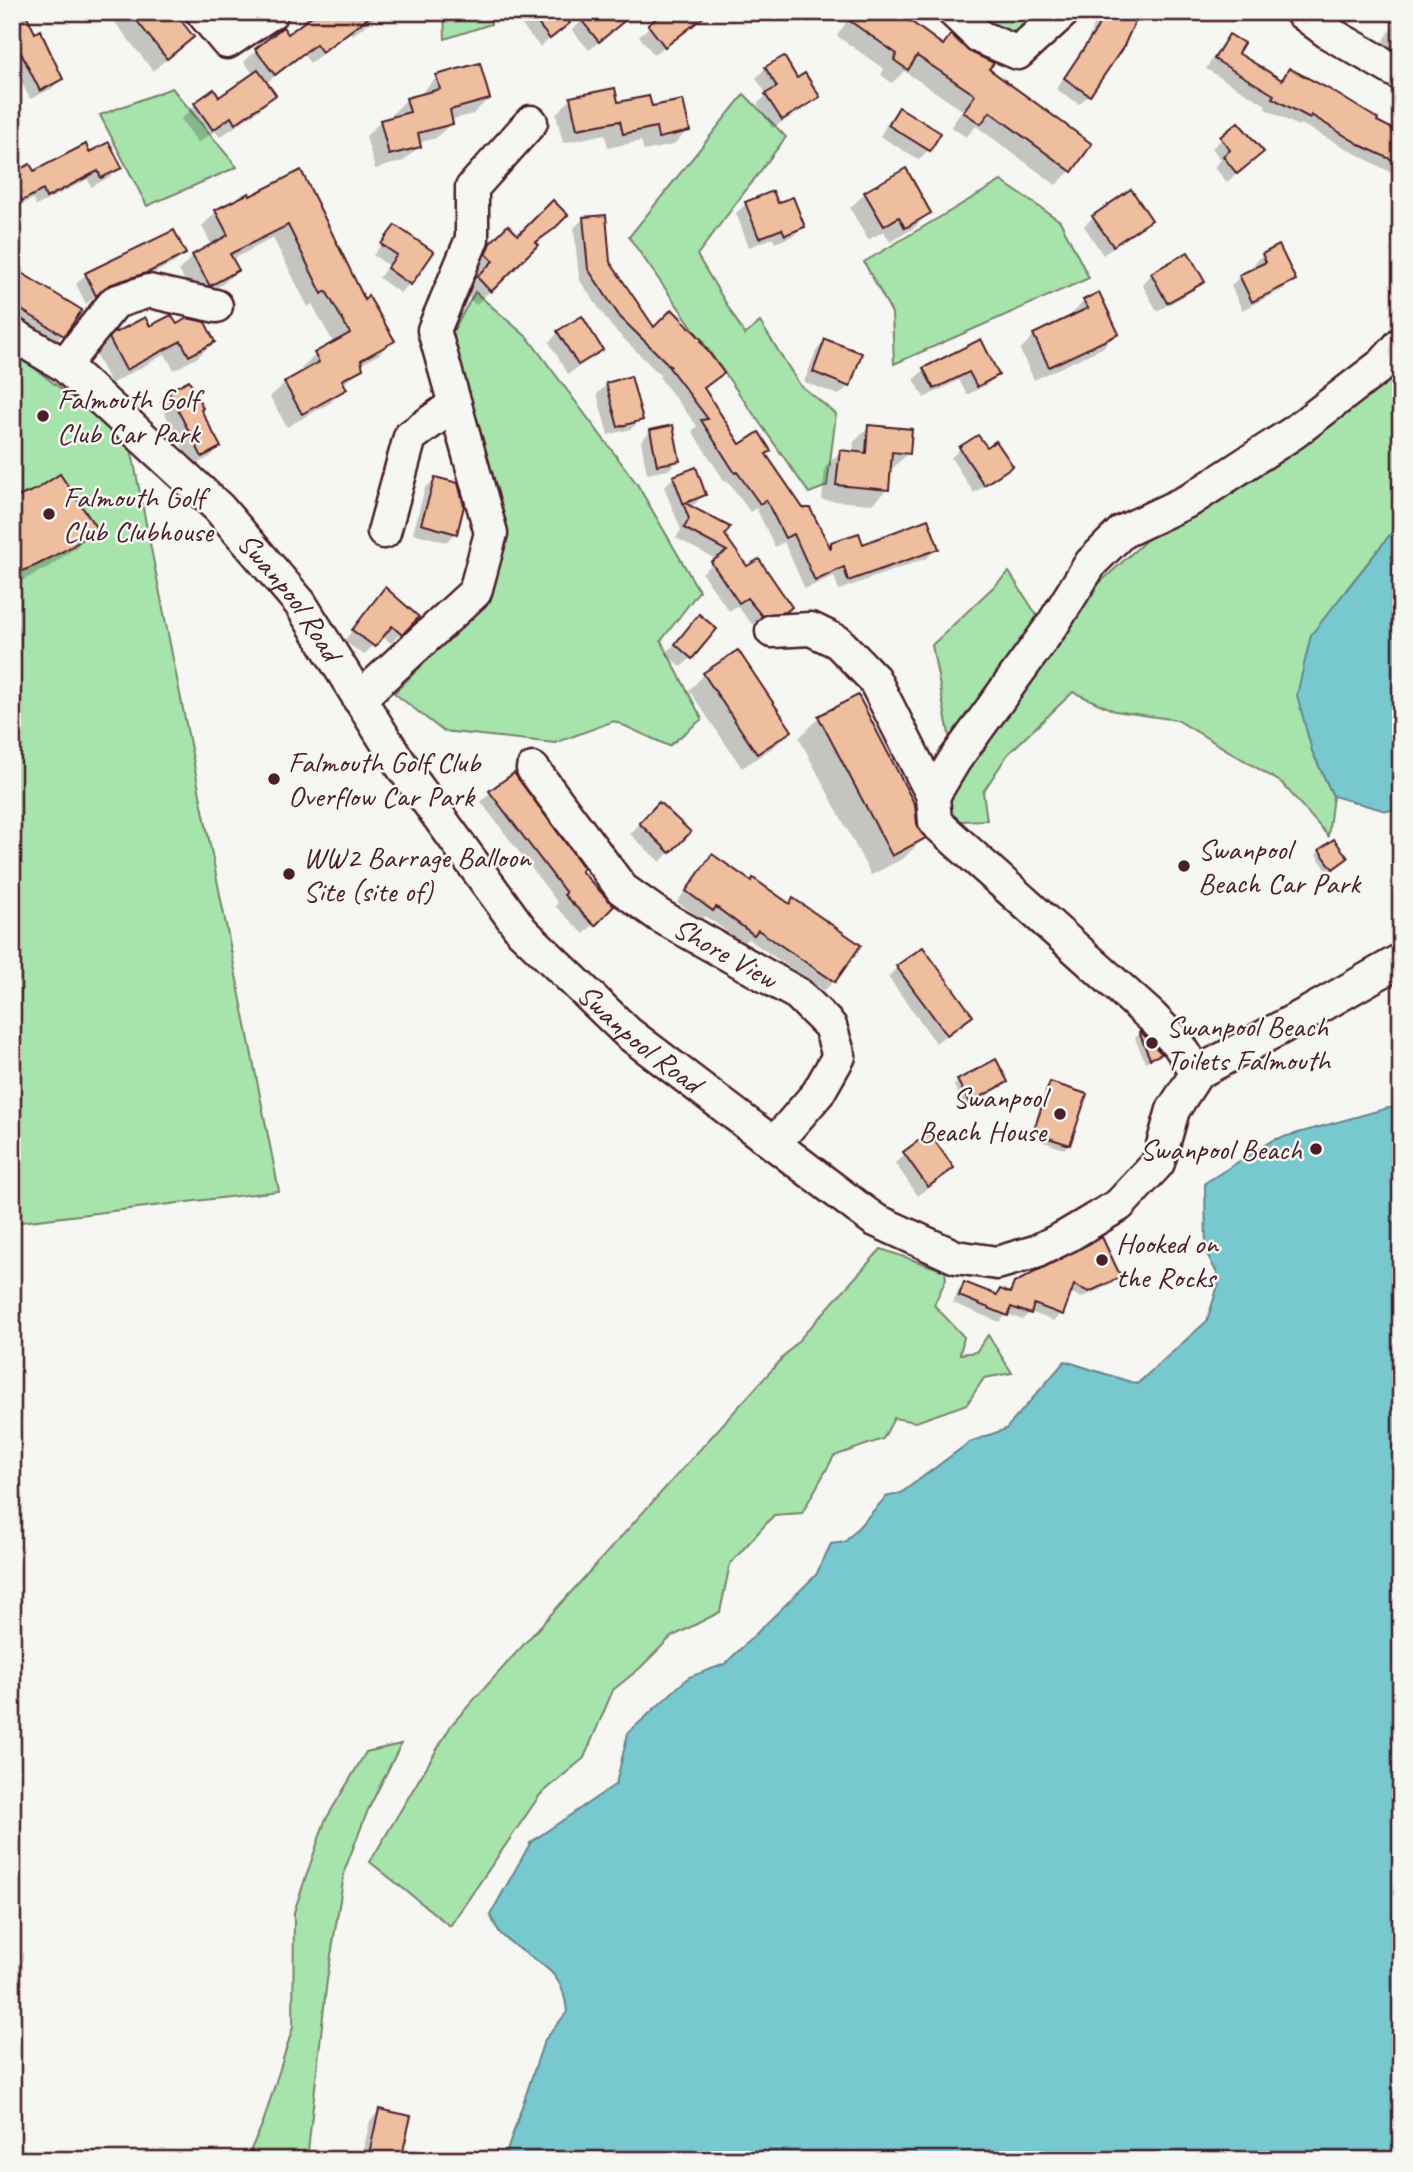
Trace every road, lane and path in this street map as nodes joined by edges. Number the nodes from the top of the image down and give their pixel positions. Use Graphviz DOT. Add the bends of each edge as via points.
graph roads {
  1 [pos="202,12"];
  2 [pos="272,12"];
  3 [pos="954,12"];
  4 [pos="1063,12"];
  5 [pos="1301,12"];
  6 [pos="1401,74"];
  7 [pos="531,122"];
  8 [pos="216,306"];
  9 [pos="12,334"];
  10 [pos="1401,344"];
  11 [pos="64,365"];
  12 [pos="455,404"];
  13 [pos="384,532"];
  14 [pos="772,631"];
  15 [pos="359,699"];
  16 [pos="533,769"];
  17 [pos="933,796"];
  18 [pos="1401,960"];
  19 [pos="1197,1073"];
  20 [pos="774,1144"];
  1 -- 2 [label="street" via="227,42"];
  3 -- 4 [label="street" via="980,37 1018,53"];
  5 -- 6 [label="street"];
  7 -- 12 [label="street" via="472,188 472,239 435,330"];
  8 -- 11 [label="street" via="149,291 115,302"];
  9 -- 11 [label="street, Swanpool Road"];
  10 -- 17 [label="street" via="1383,364 1293,433 1191,500 1122,532 1091,564"];
  11 -- 15 [label="street, Swanpool Road" via="219,508 300,603"];
  12 -- 13 [label="street" via="410,438"];
  12 -- 15 [label="street" via="491,533 475,592"];
  14 -- 17 [label="street" via="811,629 838,642 874,679"];
  15 -- 20 [label="street, Swanpool Road" via="522,931 628,1033"];
  16 -- 20 [label="street, Shore View" via="622,889 660,916 798,994 830,1026 839,1056 818,1093"];
  17 -- 19 [label="street" via="935,822 1152,1017 1179,1045"];
  18 -- 19 [label="street, Swanpool Road"];
  19 -- 20 [label="street, Swanpool Road" via="1173,1110 1158,1163 1119,1205 1035,1252 997,1263 956,1257 875,1220"];
}
